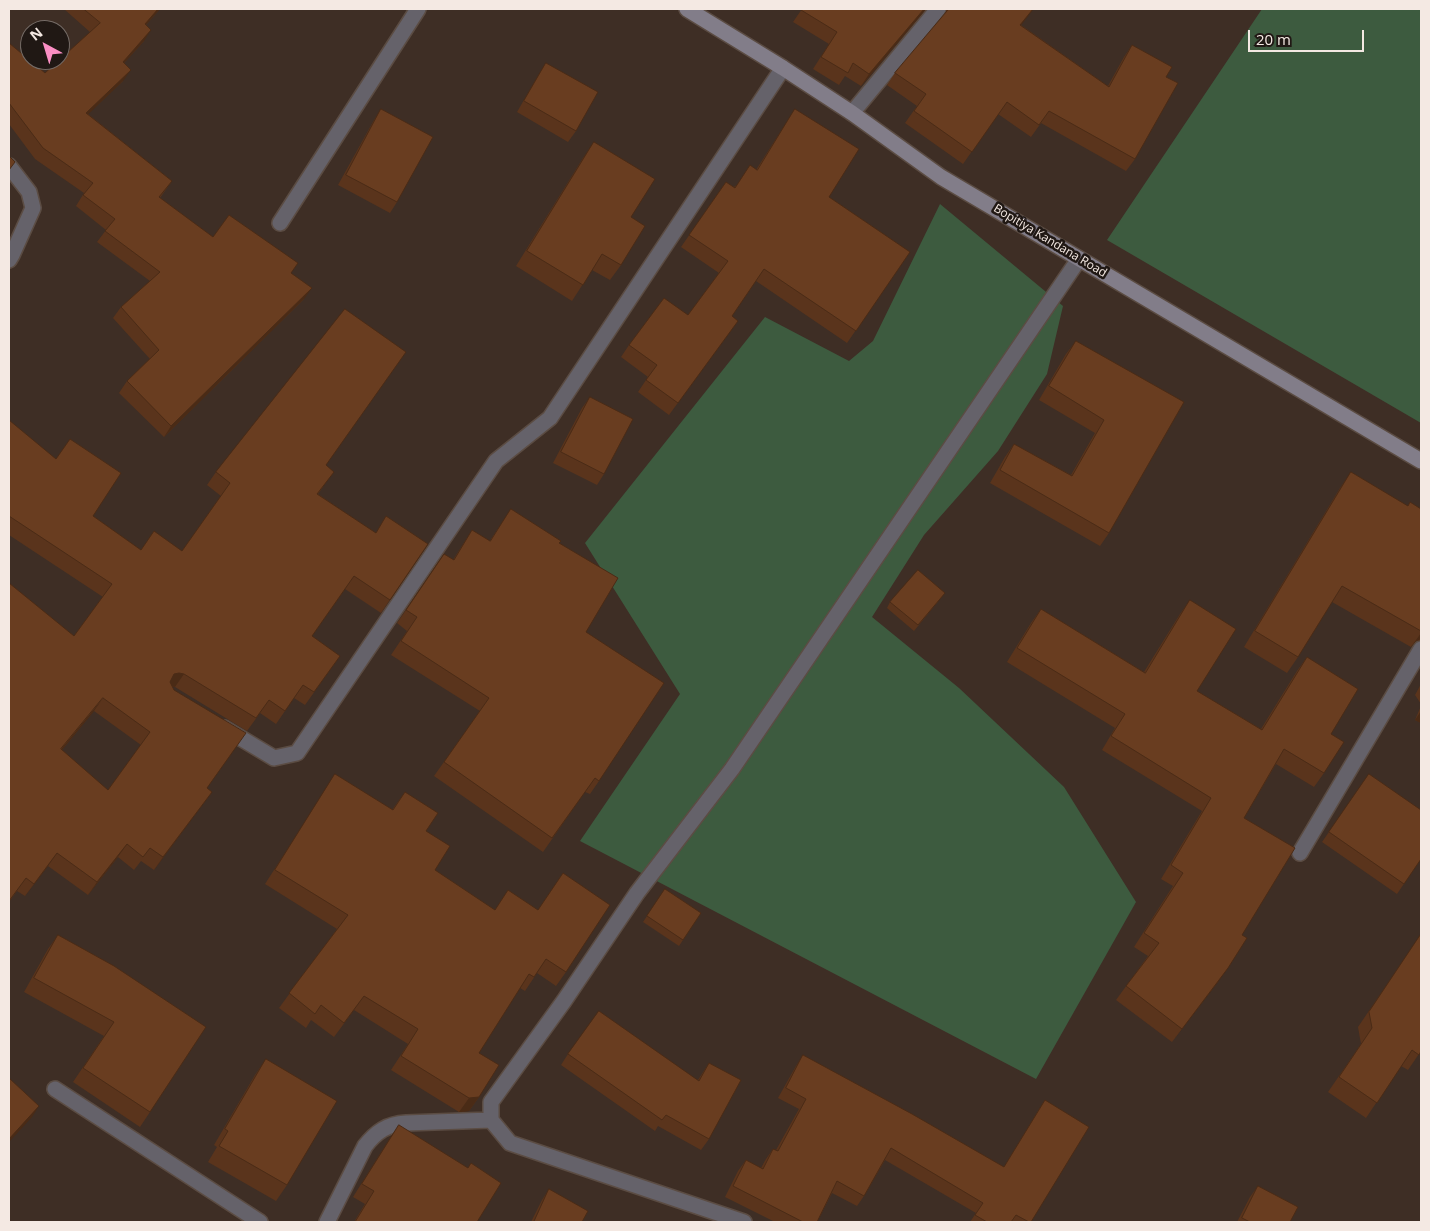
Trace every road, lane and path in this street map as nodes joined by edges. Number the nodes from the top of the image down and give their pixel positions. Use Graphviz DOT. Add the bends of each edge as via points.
graph roads {
  1 [pos="418,9"];
  2 [pos="687,9"];
  3 [pos="938,9"];
  4 [pos="783,68"];
  5 [pos="852,113"];
  6 [pos="9,166"];
  7 [pos="280,223"];
  8 [pos="1079,259"];
  9 [pos="9,260"];
  10 [pos="1421,461"];
  11 [pos="1421,649"];
  12 [pos="210,719"];
  13 [pos="1300,852"];
  14 [pos="55,1089"];
  15 [pos="491,1120"];
  16 [pos="260,1222"];
  17 [pos="328,1222"];
  18 [pos="744,1222"];
  1 -- 7 [label="street"];
  2 -- 4 [label="main road, Bopitiya Kandana Road"];
  3 -- 5 [label="street"];
  4 -- 5 [label="main road, Bopitiya Kandana Road"];
  4 -- 12 [label="street" via="550,418 496,461 297,753 274,758"];
  5 -- 8 [label="main road, Bopitiya Kandana Road" via="941,177"];
  6 -- 9 [label="street" via="28,192 33,208"];
  8 -- 10 [label="main road, Bopitiya Kandana Road"];
  8 -- 15 [label="street" via="732,769 637,893 564,1002 491,1102"];
  11 -- 13 [label="street"];
  14 -- 16 [label="street"];
  15 -- 17 [label="street" via="406,1122 383,1128 365,1146"];
  15 -- 18 [label="street" via="510,1143"];
}
